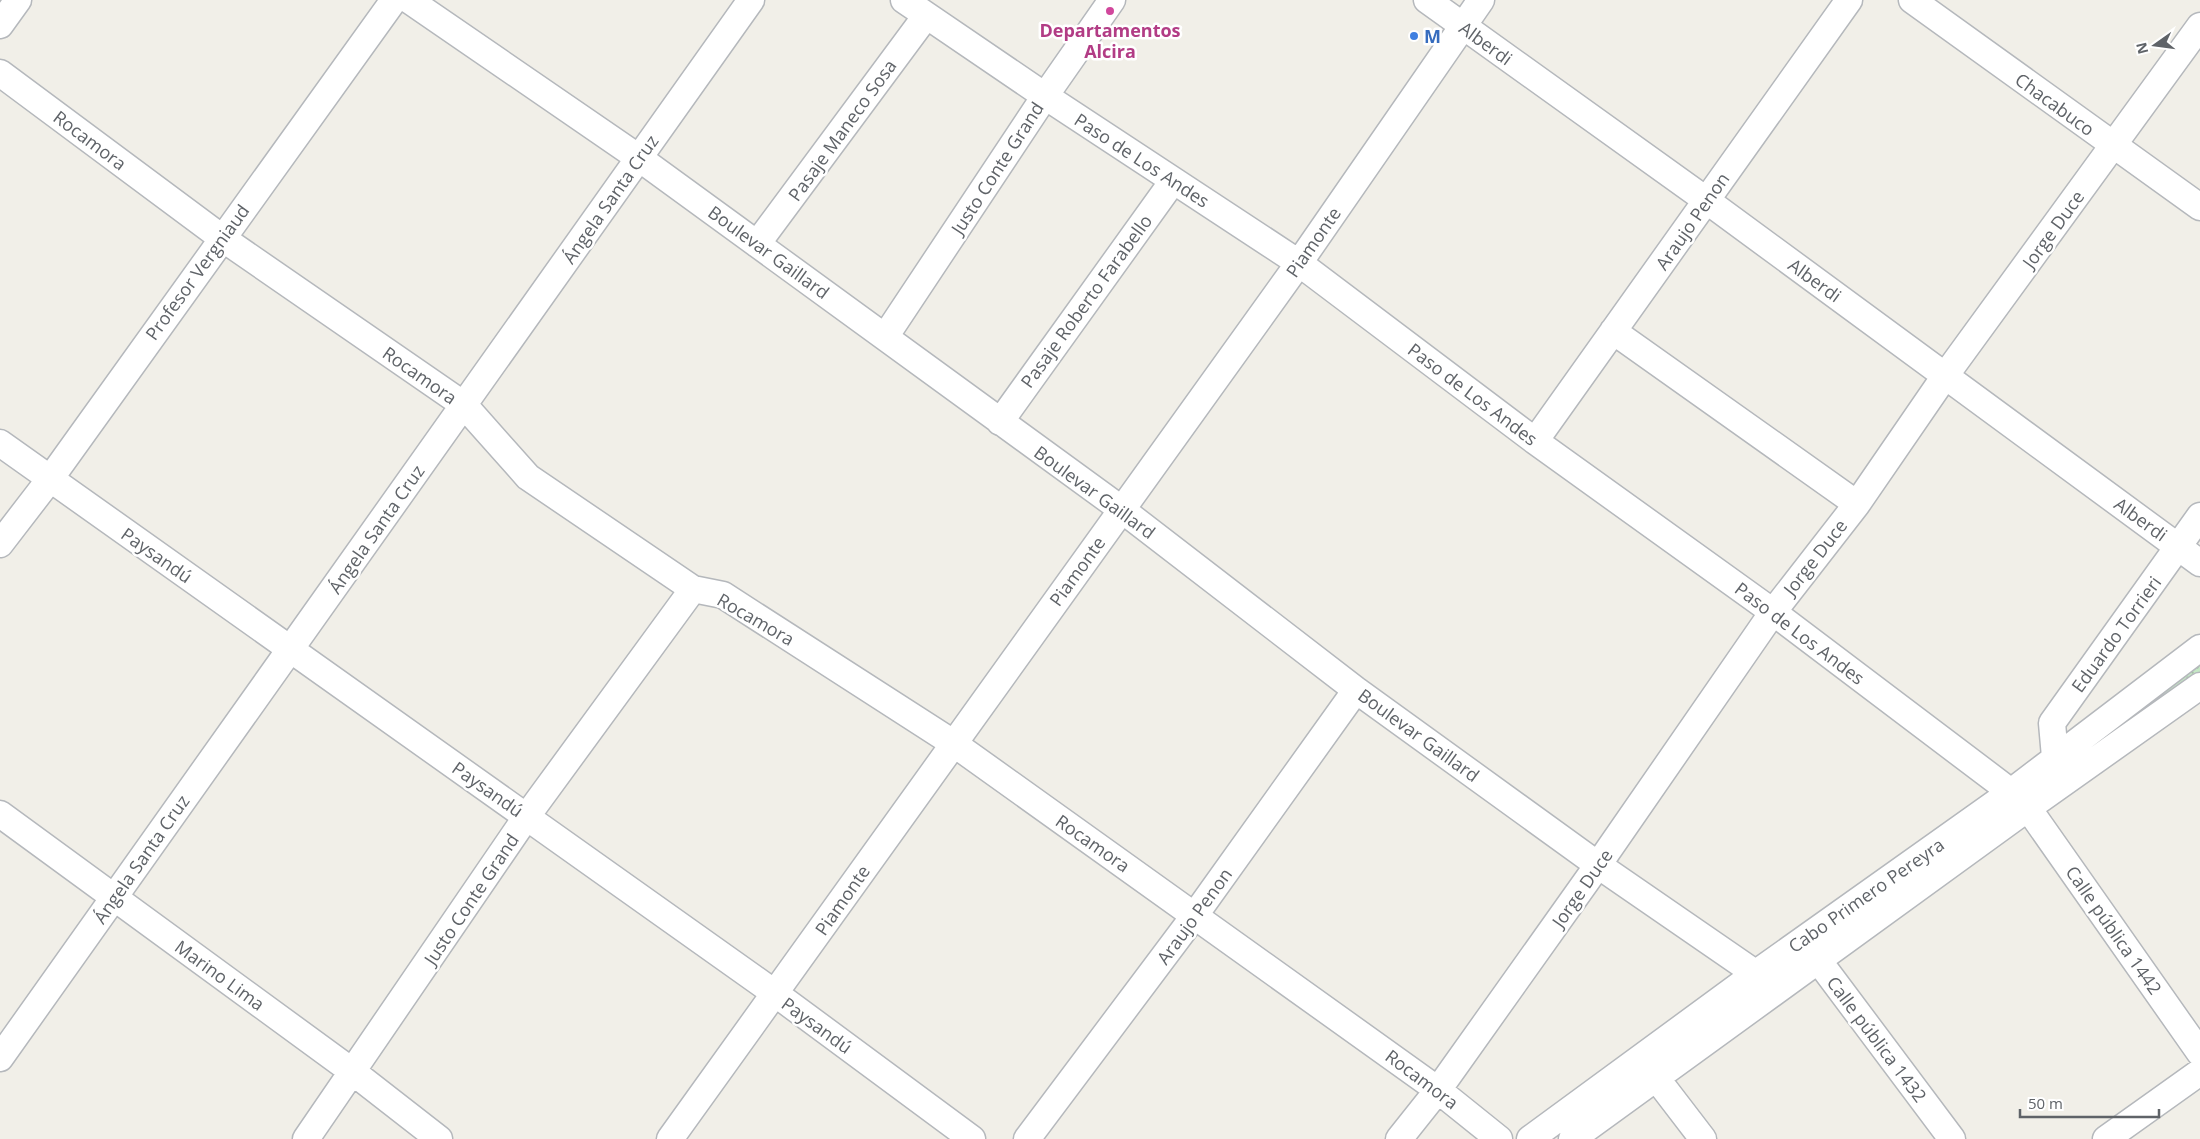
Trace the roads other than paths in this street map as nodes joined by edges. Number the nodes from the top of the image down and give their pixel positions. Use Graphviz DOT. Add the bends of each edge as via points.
graph roads {
  1 [pos="18,0"];
  2 [pos="394,0"];
  3 [pos="408,0"];
  4 [pos="751,0"];
  5 [pos="904,0"];
  6 [pos="1112,0"];
  7 [pos="1427,0"];
  8 [pos="1481,0"];
  9 [pos="1849,0"];
  10 [pos="1912,0"];
  11 [pos="926,16"];
  12 [pos="0,25"];
  13 [pos="1462,26"];
  14 [pos="2200,26"];
  15 [pos="0,73"];
  16 [pos="1045,96"];
  17 [pos="2113,146"];
  18 [pos="639,158"];
  19 [pos="1173,180"];
  20 [pos="1706,200"];
  21 [pos="2200,207"];
  22 [pos="222,238"];
  23 [pos="757,244"];
  24 [pos="1299,264"];
  25 [pos="1614,331"];
  26 [pos="885,337"];
  27 [pos="1946,376"];
  28 [pos="464,405"];
  29 [pos="1000,422"];
  30 [pos="1535,441"];
  31 [pos="0,443"];
  32 [pos="50,479"];
  33 [pos="1857,504"];
  34 [pos="1121,509"];
  35 [pos="2200,516"];
  36 [pos="0,544"];
  37 [pos="2178,547"];
  38 [pos="2200,563"];
  39 [pos="693,589"];
  40 [pos="1773,612"];
  41 [pos="2200,648"];
  42 [pos="290,650"];
  43 [pos="2200,686"];
  44 [pos="1356,690"];
  45 [pos="953,743"];
  46 [pos="2056,757"];
  47 [pos="2020,800"];
  48 [pos="0,814"];
  49 [pos="527,816"];
  50 [pos="1598,865"];
  51 [pos="114,898"];
  52 [pos="1195,915"];
  53 [pos="1801,941"];
  54 [pos="1818,960"];
  55 [pos="1755,974"];
  56 [pos="1778,989"];
  57 [pos="776,994"];
  58 [pos="2200,1053"];
  59 [pos="0,1058"];
  60 [pos="353,1072"];
  61 [pos="2200,1072"];
  62 [pos="1658,1079"];
  63 [pos="1438,1090"];
  64 [pos="306,1139"];
  65 [pos="439,1139"];
  66 [pos="670,1139"];
  67 [pos="972,1139"];
  68 [pos="1027,1139"];
  69 [pos="1399,1139"];
  70 [pos="1499,1139"];
  71 [pos="1530,1139"];
  72 [pos="1572,1139"];
  73 [pos="1702,1139"];
  74 [pos="1952,1139"];
  75 [pos="2106,1139"];
  1 -- 12 [label="street"];
  2 -- 22 [label="street, Profesor Vergniaud"];
  3 -- 18 [label="street, Boulevar Gaillard"];
  4 -- 18 [label="street, Ángela Santa Cruz"];
  5 -- 11 [label="street, Paso de Los Andes"];
  6 -- 16 [label="street, Justo Conte Grand"];
  7 -- 13 [label="street, Alberdi"];
  8 -- 13 [label="street, Piamonte"];
  9 -- 20 [label="street, Araujo Penon"];
  10 -- 17 [label="street, Chacabuco"];
  11 -- 16 [label="street, Paso de Los Andes"];
  11 -- 23 [label="street, Pasaje Maneco Sosa"];
  13 -- 20 [label="street, Alberdi"];
  13 -- 24 [label="street, Piamonte"];
  14 -- 17 [label="street, Jorge Duce"];
  15 -- 22 [label="street, Rocamora"];
  16 -- 19 [label="street, Paso de Los Andes"];
  16 -- 26 [label="street, Justo Conte Grand"];
  17 -- 21 [label="street, Chacabuco"];
  17 -- 27 [label="street, Jorge Duce"];
  18 -- 23 [label="street, Boulevar Gaillard"];
  18 -- 28 [label="street, Ángela Santa Cruz"];
  19 -- 24 [label="street, Paso de Los Andes"];
  19 -- 29 [label="street, Pasaje Roberto Farabello"];
  20 -- 25 [label="street, Araujo Penon"];
  20 -- 27 [label="street, Alberdi"];
  22 -- 28 [label="street, Rocamora"];
  22 -- 32 [label="street, Profesor Vergniaud"];
  23 -- 26 [label="street, Boulevar Gaillard"];
  24 -- 30 [label="street, Paso de Los Andes"];
  24 -- 34 [label="street, Piamonte"];
  25 -- 30 [label="street, Araujo Penon"];
  25 -- 33 [label="street"];
  26 -- 29 [label="street, Boulevar Gaillard"];
  27 -- 33 [label="street, Jorge Duce"];
  27 -- 37 [label="street, Alberdi"];
  28 -- 39 [label="street, Rocamora" via="528,477"];
  28 -- 42 [label="street, Ángela Santa Cruz"];
  29 -- 34 [label="street, Boulevar Gaillard"];
  30 -- 40 [label="street, Paso de Los Andes"];
  31 -- 32 [label="street, Paysandú"];
  32 -- 36 [label="street, Profesor Vergniaud"];
  32 -- 42 [label="street, Paysandú"];
  33 -- 40 [label="street, Jorge Duce"];
  34 -- 44 [label="street, Boulevar Gaillard"];
  34 -- 45 [label="street, Piamonte"];
  35 -- 37 [label="street, Eduardo Torrieri"];
  37 -- 38 [label="street, Alberdi"];
  37 -- 46 [label="street, Eduardo Torrieri" via="2052,723"];
  39 -- 45 [label="street, Rocamora" via="723,595"];
  39 -- 49 [label="street, Justo Conte Grand"];
  40 -- 47 [label="street, Paso de Los Andes"];
  40 -- 50 [label="street, Jorge Duce"];
  41 -- 46 [label="street, Cabo Primero Pereyra"];
  42 -- 49 [label="street, Paysandú"];
  42 -- 51 [label="street, Ángela Santa Cruz"];
  43 -- 47 [label="street, Cabo Primero Pereyra"];
  44 -- 50 [label="street, Boulevar Gaillard"];
  44 -- 52 [label="street, Araujo Penon"];
  45 -- 52 [label="street, Rocamora"];
  45 -- 57 [label="street, Piamonte"];
  46 -- 47 [label="street, Cabo Primero Pereyra"];
  47 -- 53 [label="street, Cabo Primero Pereyra"];
  47 -- 54 [label="street, Cabo Primero Pereyra"];
  47 -- 58 [label="street, Calle pública 1442"];
  48 -- 51 [label="street, Marino Lima"];
  49 -- 57 [label="street, Paysandú"];
  49 -- 60 [label="street, Justo Conte Grand"];
  50 -- 55 [label="street, Boulevar Gaillard"];
  50 -- 63 [label="street, Jorge Duce"];
  51 -- 59 [label="street, Ángela Santa Cruz"];
  51 -- 60 [label="street, Marino Lima"];
  52 -- 63 [label="street, Rocamora"];
  52 -- 68 [label="street, Araujo Penon"];
  53 -- 54 [label="street, Calle pública 1432"];
  53 -- 55 [label="street, Cabo Primero Pereyra"];
  54 -- 56 [label="street, Cabo Primero Pereyra"];
  54 -- 74 [label="street, Calle pública 1432"];
  55 -- 56 [label="street, Boulevar Gaillard"];
  55 -- 71 [label="street, Cabo Primero Pereyra"];
  56 -- 62 [label="street, Cabo Primero Pereyra"];
  57 -- 66 [label="street, Piamonte"];
  57 -- 67 [label="street, Paysandú"];
  60 -- 64 [label="street, Justo Conte Grand"];
  60 -- 65 [label="street, Marino Lima"];
  61 -- 75 [label="street"];
  62 -- 72 [label="street, Cabo Primero Pereyra"];
  62 -- 73 [label="street"];
  63 -- 69 [label="street, Jorge Duce"];
  63 -- 70 [label="street, Rocamora"];
}
